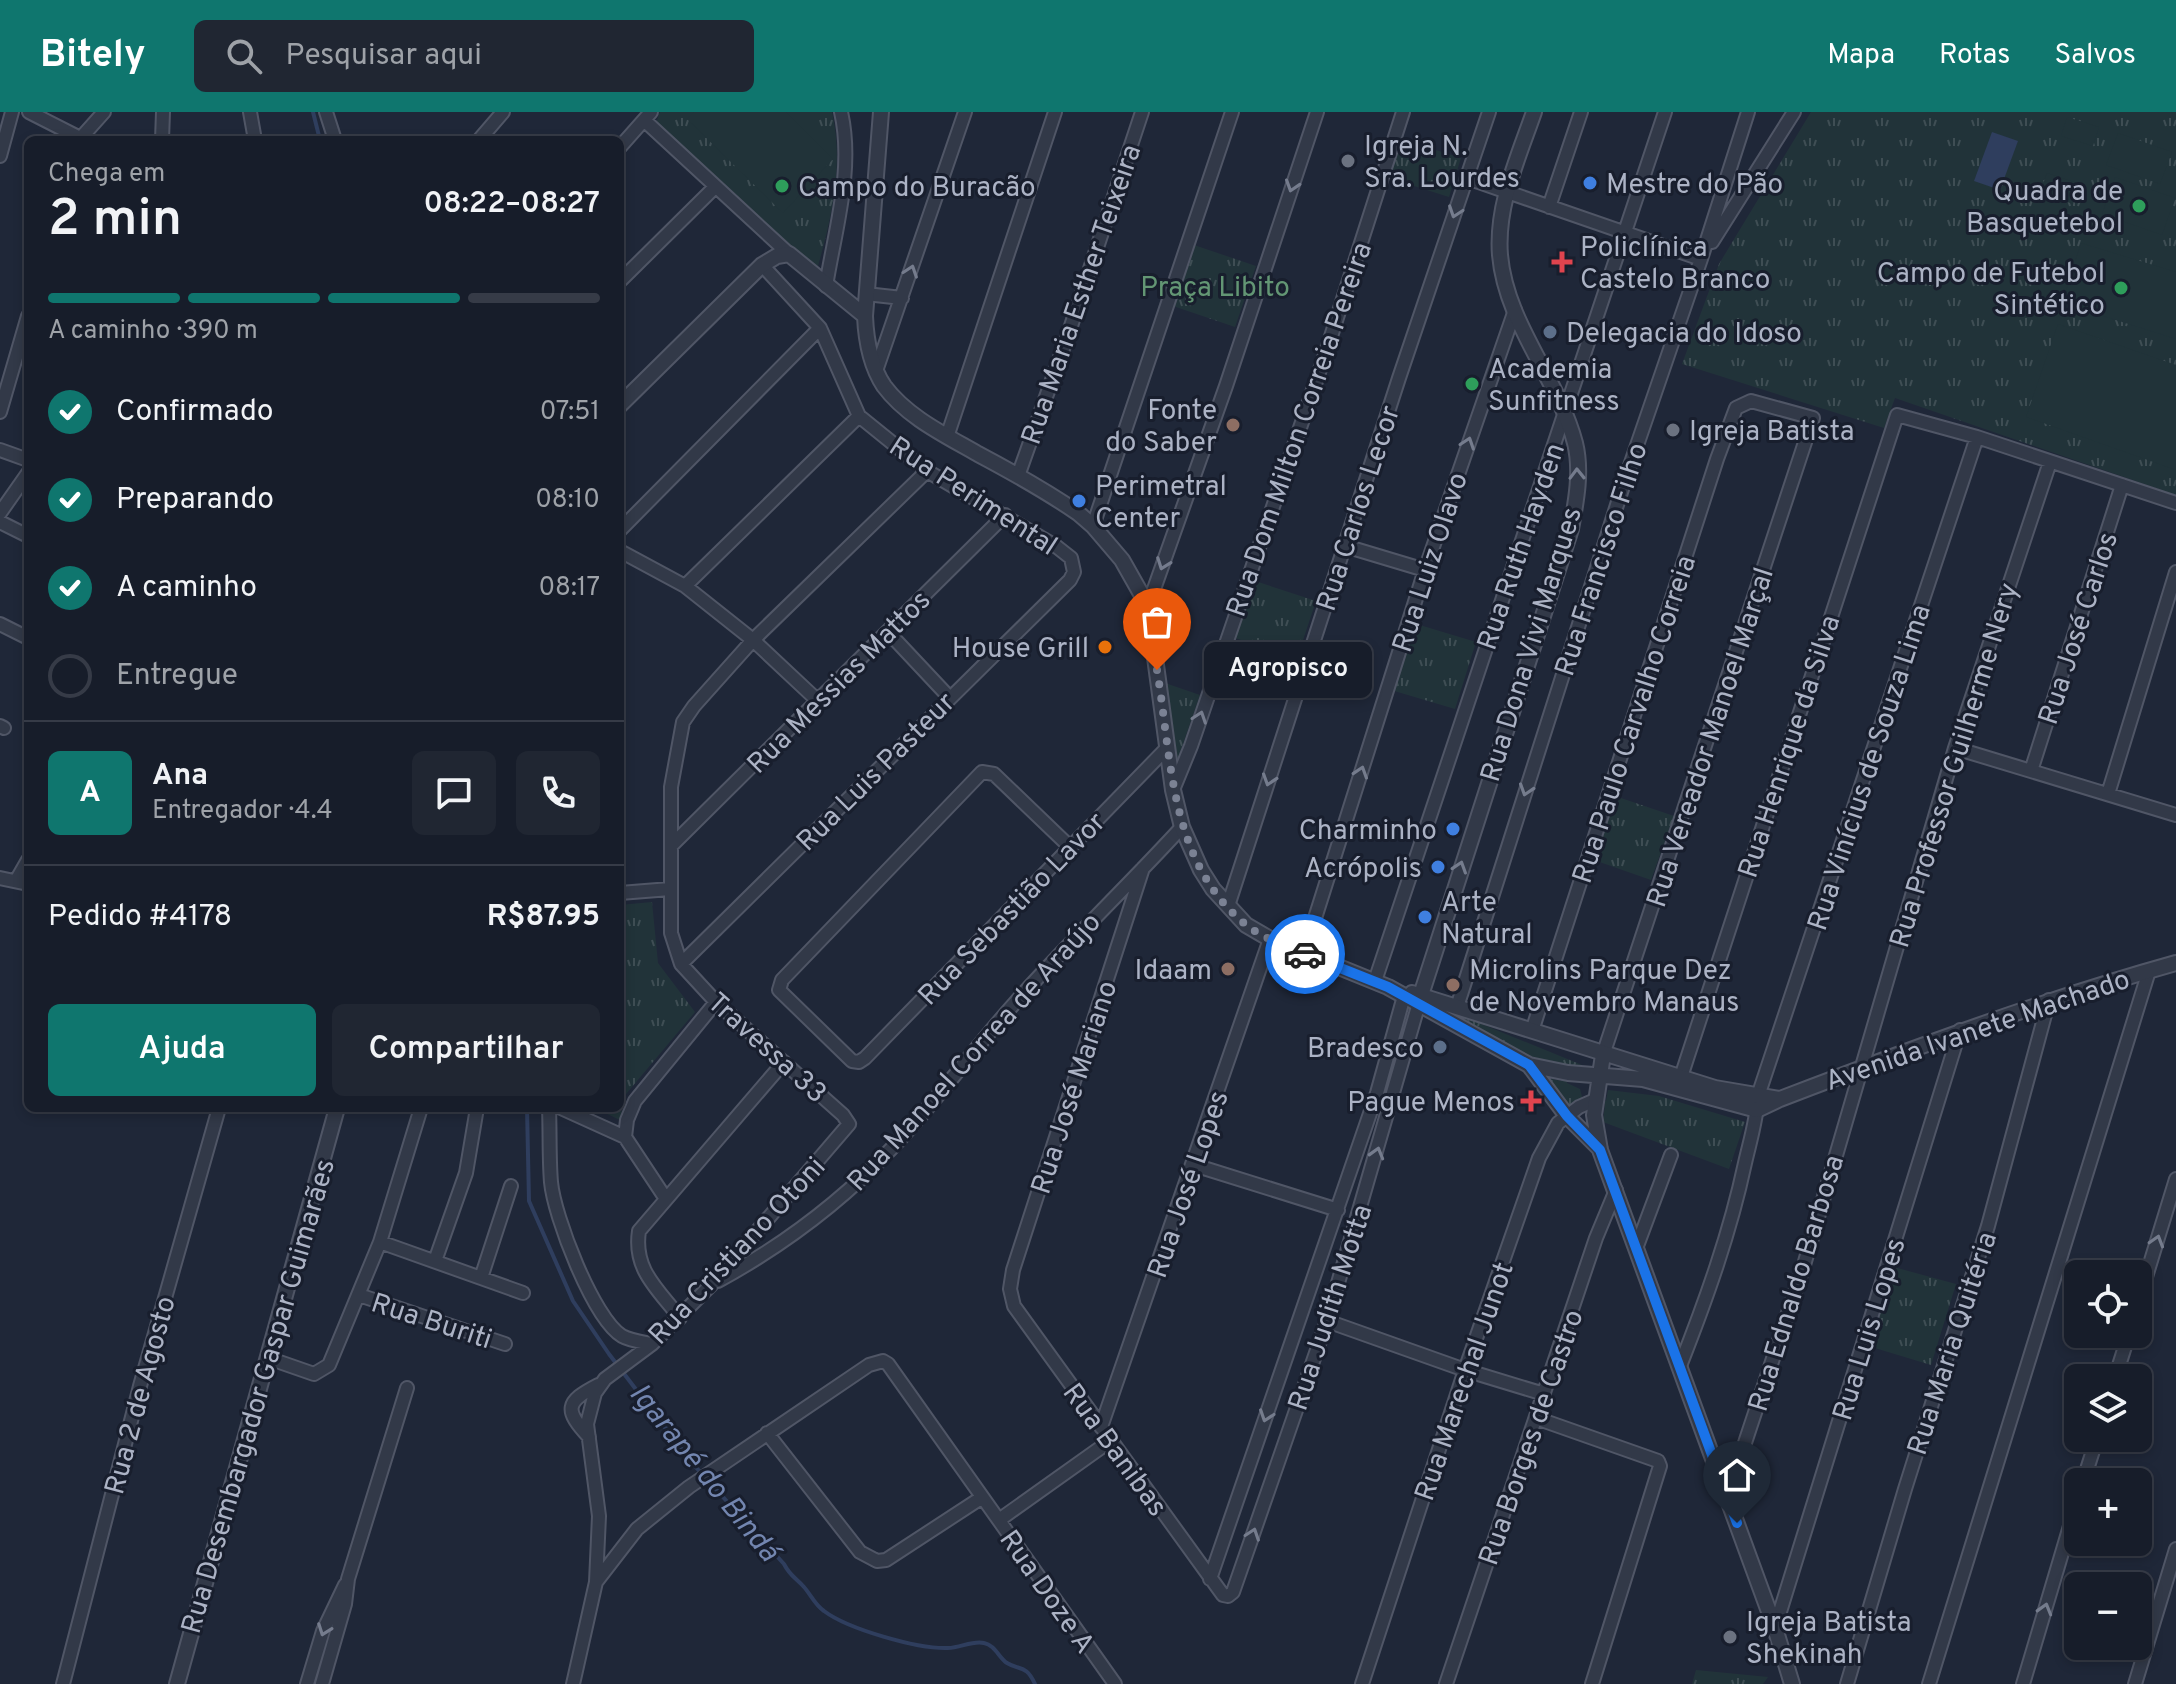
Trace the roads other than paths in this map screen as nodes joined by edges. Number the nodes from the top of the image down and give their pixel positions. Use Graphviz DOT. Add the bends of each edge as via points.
graph roads {
  1 [pos="12,112"];
  2 [pos="29,112"];
  3 [pos="104,112"];
  4 [pos="163,112"];
  5 [pos="250,112"];
  6 [pos="326,112"];
  7 [pos="503,112"];
  8 [pos="841,112"];
  9 [pos="881,112"];
  10 [pos="965,112"];
  11 [pos="1055,112"];
  12 [pos="1142,112"];
  13 [pos="1232,112"];
  14 [pos="1317,112"];
  15 [pos="1403,112"];
  16 [pos="1489,112"];
  17 [pos="1534,112"];
  18 [pos="1581,112"];
  19 [pos="1665,112"];
  20 [pos="1748,112"];
  21 [pos="1794,112"];
  22 [pos="648,116"];
  23 [pos="75,136"];
  24 [pos="84,136"];
  25 [pos="162,136"];
  26 [pos="254,136"];
  27 [pos="334,136"];
  28 [pos="482,136"];
  29 [pos="624,143"];
  30 [pos="0,156"];
  31 [pos="1467,178"];
  32 [pos="715,187"];
  33 [pos="1507,192"];
  34 [pos="1549,207"];
  35 [pos="1625,233"];
  36 [pos="789,254"];
  37 [pos="1701,259"];
  38 [pos="762,265"];
  39 [pos="624,277"];
  40 [pos="826,286"];
  41 [pos="866,294"];
  42 [pos="902,298"];
  43 [pos="1515,310"];
  44 [pos="865,316"];
  45 [pos="820,328"];
  46 [pos="24,330"];
  47 [pos="876,371"];
  48 [pos="624,401"];
  49 [pos="1736,408"];
  50 [pos="0,412"];
  51 [pos="859,416"];
  52 [pos="1564,416"];
  53 [pos="947,437"];
  54 [pos="1977,437"];
  55 [pos="0,450"];
  56 [pos="24,459"];
  57 [pos="2050,462"];
  58 [pos="927,471"];
  59 [pos="1018,476"];
  60 [pos="24,479"];
  61 [pos="2122,485"];
  62 [pos="2176,503"];
  63 [pos="0,513"];
  64 [pos="1005,515"];
  65 [pos="0,522"];
  66 [pos="624,526"];
  67 [pos="1093,526"];
  68 [pos="24,534"];
  69 [pos="1345,546"];
  70 [pos="624,553"];
  71 [pos="1425,570"];
  72 [pos="2176,572"];
  73 [pos="1070,580"];
  74 [pos="685,586"];
  75 [pos="1148,606"];
  76 [pos="0,624"];
  77 [pos="888,632"];
  78 [pos="24,636"];
  79 [pos="753,640"];
  80 [pos="949,697"];
  81 [pos="817,700"];
  82 [pos="1167,748"];
  83 [pos="1955,748"];
  84 [pos="2031,771"];
  85 [pos="1173,790"];
  86 [pos="2108,794"];
  87 [pos="2176,815"];
  88 [pos="1182,827"];
  89 [pos="671,846"];
  90 [pos="1069,846"];
  91 [pos="1143,868"];
  92 [pos="12,880"];
  93 [pos="670,889"];
  94 [pos="624,893"];
  95 [pos="0,894"];
  96 [pos="1228,906"];
  97 [pos="1270,939"];
  98 [pos="1304,953"];
  99 [pos="2176,963"];
  100 [pos="681,964"];
  101 [pos="2149,971"];
  102 [pos="1375,981"];
  103 [pos="1399,992"];
  104 [pos="1420,999"];
  105 [pos="2049,1000"];
  106 [pos="716,1002"];
  107 [pos="1457,1007"];
  108 [pos="1503,1021"];
  109 [pos="1960,1030"];
  110 [pos="1532,1031"];
  111 [pos="1488,1041"];
  112 [pos="1603,1055"];
  113 [pos="784,1062"];
  114 [pos="1529,1065"];
  115 [pos="1859,1069"];
  116 [pos="1599,1075"];
  117 [pos="1681,1077"];
  118 [pos="1595,1100"];
  119 [pos="1758,1103"];
  120 [pos="218,1112"];
  121 [pos="336,1112"];
  122 [pos="420,1112"];
  123 [pos="476,1112"];
  124 [pos="549,1112"];
  125 [pos="570,1112"];
  126 [pos="1567,1116"];
  127 [pos="845,1131"];
  128 [pos="625,1137"];
  129 [pos="1600,1150"];
  130 [pos="1671,1155"];
  131 [pos="1194,1165"];
  132 [pos="2176,1179"];
  133 [pos="511,1186"];
  134 [pos="1616,1190"];
  135 [pos="666,1199"];
  136 [pos="1338,1210"];
  137 [pos="380,1242"];
  138 [pos="1637,1246"];
  139 [pos="2151,1260"];
  140 [pos="435,1261"];
  141 [pos="481,1278"];
  142 [pos="711,1285"];
  143 [pos="523,1293"];
  144 [pos="359,1295"];
  145 [pos="1014,1306"];
  146 [pos="680,1318"];
  147 [pos="1327,1321"];
  148 [pos="505,1344"];
  149 [pos="652,1344"];
  150 [pos="268,1358"];
  151 [pos="1680,1366"];
  152 [pos="1465,1370"];
  153 [pos="605,1380"];
  154 [pos="407,1388"];
  155 [pos="1544,1394"];
  156 [pos="1536,1418"];
  157 [pos="1101,1427"];
  158 [pos="767,1433"];
  159 [pos="590,1438"];
  160 [pos="1110,1441"];
  161 [pos="1727,1497"];
  162 [pos="981,1498"];
  163 [pos="999,1520"];
  164 [pos="2064,1546"];
  165 [pos="2176,1549"];
  166 [pos="348,1579"];
  167 [pos="1210,1579"];
  168 [pos="596,1582"];
  169 [pos="1219,1592"];
  170 [pos="1775,1628"];
  171 [pos="1789,1681"];
  172 [pos="63,1684"];
  173 [pos="177,1684"];
  174 [pos="307,1684"];
  175 [pos="322,1684"];
  176 [pos="573,1684"];
  177 [pos="1115,1684"];
  178 [pos="1362,1684"];
  179 [pos="1446,1684"];
  180 [pos="1592,1684"];
  181 [pos="1847,1684"];
  182 [pos="1929,1684"];
  183 [pos="2023,1684"];
  184 [pos="2135,1684"];
  1 -- 30 [label="street"];
  2 -- 23 [label="street"];
  3 -- 24 [label="street"];
  4 -- 25 [label="street"];
  5 -- 26 [label="street"];
  6 -- 27 [label="street"];
  7 -- 28 [label="street"];
  8 -- 40 [label="street" via="847,148"];
  9 -- 41 [label="street, Avenida Ivanete Machado"];
  42 -- 10 [label="street, one-way"];
  11 -- 53 [label="street"];
  12 -- 59 [label="street, Rua Maria Esther Teixeira"];
  13 -- 67 [label="street"];
  14 -- 75 [label="street, one-way"];
  85 -- 15 [label="street, Rua Dom Milton Correia Pereira, one-way" via="1322,364"];
  16 -- 31 [label="street, Rua Carlos Lecor"];
  17 -- 33 [label="street, Rua Dona Vivi Marques"];
  18 -- 34 [label="street"];
  19 -- 35 [label="street, Rua Ruth Hayden"];
  20 -- 37 [label="street, Rua Francisco Filho"];
  21 -- 37 [label="street"];
  22 -- 29 [label="street"];
  22 -- 32 [label="street"];
  31 -- 33 [label="street"];
  31 -- 69 [label="street, Rua Carlos Lecor, one-way"];
  32 -- 36 [label="street"];
  32 -- 39 [label="street"];
  33 -- 34 [label="street"];
  33 -- 43 [label="street, Rua Dona Vivi Marques" via="1500,255"];
  34 -- 35 [label="street"];
  35 -- 37 [label="street"];
  35 -- 52 [label="street, Rua Ruth Hayden"];
  36 -- 38 [label="street"];
  36 -- 40 [label="street"];
  37 -- 107 [label="street, Rua Francisco Filho, one-way"];
  38 -- 45 [label="street"];
  38 -- 48 [label="street"];
  40 -- 44 [label="street"];
  41 -- 42 [label="street"];
  41 -- 44 [label="street, Avenida Ivanete Machado"];
  42 -- 47 [label="street"];
  43 -- 52 [label="street, Rua Dona Vivi Marques"];
  71 -- 43 [label="street, Rua Luiz Olavo, one-way"];
  44 -- 47 [label="street, Avenida Ivanete Machado"];
  45 -- 51 [label="street"];
  45 -- 66 [label="street"];
  46 -- 50 [label="street"];
  47 -- 53 [label="street, Avenida Ivanete Machado" via="908,411"];
  49 -- 110 [label="street, Rua Paulo Carvalho Correia"];
  49 -- 112 [label="street, Rua Vereador Manoel Marçal" via="1751,401 1813,418"];
  51 -- 58 [label="street, Rua Perimental"];
  51 -- 74 [label="street"];
  52 -- 102 [label="street, Rua Ruth Hayden"];
  104 -- 52 [label="street, Rua Dona Vivi Marques, one-way" via="1571,529 1576,456"];
  53 -- 59 [label="street, Avenida Ivanete Machado"];
  54 -- 57 [label="street"];
  54 -- 117 [label="street, Rua Henrique da Silva" via="1897,415"];
  54 -- 119 [label="street, Rua Vinícius de Souza Lima"];
  55 -- 56 [label="street"];
  57 -- 61 [label="street"];
  57 -- 83 [label="street, Rua Professor Guilherme Nery"];
  58 -- 64 [label="street, Rua Perimental"];
  58 -- 79 [label="street"];
  59 -- 67 [label="street, Avenida Ivanete Machado"];
  60 -- 63 [label="street"];
  61 -- 62 [label="street"];
  61 -- 84 [label="street, Rua José Carlos"];
  64 -- 73 [label="street, Rua Perimental" via="1071,558"];
  64 -- 77 [label="street, Rua Messias Mattos"];
  65 -- 68 [label="street"];
  67 -- 75 [label="street, Avenida Ivanete Machado" via="1122,560"];
  69 -- 71 [label="street"];
  69 -- 96 [label="street, Rua Carlos Lecor, one-way"];
  70 -- 74 [label="street"];
  98 -- 71 [label="street, Rua Luiz Olavo, one-way"];
  72 -- 86 [label="street"];
  73 -- 80 [label="street, Rua Luis Pasteur"];
  74 -- 79 [label="street"];
  75 -- 82 [label="street, Avenida Ivanete Machado"];
  76 -- 78 [label="street"];
  77 -- 80 [label="street"];
  77 -- 81 [label="street, Rua Messias Mattos"];
  79 -- 81 [label="street"];
  79 -- 89 [label="street" via="683,722 671,787"];
  80 -- 100 [label="street, Rua Luis Pasteur"];
  81 -- 89 [label="street, Rua Messias Mattos"];
  82 -- 85 [label="street, Avenida Ivanete Machado"];
  82 -- 90 [label="street, Rua Sebastião Lavor"];
  83 -- 84 [label="street"];
  83 -- 115 [label="street, Rua Professor Guilherme Nery"];
  84 -- 86 [label="street"];
  85 -- 88 [label="street, Avenida Ivanete Machado"];
  86 -- 87 [label="street"];
  88 -- 91 [label="street, Rua Manoel Correa de Araújo"];
  88 -- 96 [label="street, Avenida Ivanete Machado" via="1201,870"];
  89 -- 93 [label="street"];
  90 -- 90 [label="street, Rua Sebastião Lavor" via="859,1062 781,994 782,980 982,772 994,774"];
  91 -- 142 [label="street, Rua Manoel Correa de Araújo" via="1070,941 850,1190 758,1259"];
  91 -- 145 [label="street, Rua José Mariano" via="1013,1270"];
  92 -- 95 [label="street"];
  93 -- 94 [label="street"];
  93 -- 100 [label="street" via="671,933"];
  96 -- 97 [label="street, Avenida Ivanete Machado"];
  97 -- 98 [label="street, Avenida Ivanete Machado"];
  97 -- 131 [label="street, Rua José Lopes"];
  98 -- 102 [label="street, Avenida Ivanete Machado"];
  99 -- 101 [label="street, Avenida Ivanete Machado"];
  100 -- 106 [label="street, Travessa 33"];
  101 -- 105 [label="street, Avenida Ivanete Machado"];
  101 -- 182 [label="street"];
  102 -- 103 [label="street, Avenida Ivanete Machado"];
  103 -- 104 [label="street, Avenida Ivanete Machado"];
  103 -- 136 [label="street, Rua Judith Motta" via="1377,1093"];
  104 -- 107 [label="street, Avenida Ivanete Machado"];
  104 -- 111 [label="street, Avenida Ivanete Machado"];
  147 -- 104 [label="street, Rua Judith Motta, one-way"];
  105 -- 109 [label="street, Avenida Ivanete Machado"];
  105 -- 181 [label="street, Rua Maria Quitéria" via="1988,1226"];
  106 -- 113 [label="street, Travessa 33"];
  106 -- 128 [label="street" via="635,1101"];
  107 -- 108 [label="street, Avenida Ivanete Machado"];
  108 -- 110 [label="street, Avenida Ivanete Machado"];
  108 -- 111 [label="street"];
  109 -- 115 [label="street, Avenida Ivanete Machado"];
  109 -- 170 [label="street, Rua Luis Lopes"];
  110 -- 112 [label="street, Avenida Ivanete Machado"];
  111 -- 114 [label="street, Avenida Ivanete Machado"];
  112 -- 116 [label="street"];
  112 -- 117 [label="street, Avenida Ivanete Machado"];
  113 -- 127 [label="street, Travessa 33" via="843,1115 849,1124"];
  113 -- 135 [label="street"];
  114 -- 116 [label="street, Avenida Ivanete Machado"];
  114 -- 126 [label="street"];
  115 -- 119 [label="street, Avenida Ivanete Machado"];
  115 -- 161 [label="street, Rua Ednaldo Barbosa" via="1804,1265"];
  116 -- 118 [label="street"];
  116 -- 119 [label="street, Avenida Ivanete Machado" via="1661,1083 1736,1106"];
  117 -- 119 [label="street, Avenida Ivanete Machado"];
  118 -- 126 [label="street, Rua Marechal Junot"];
  118 -- 129 [label="street"];
  119 -- 151 [label="street, Rua Vinícius de Souza Lima" via="1710,1290"];
  120 -- 172 [label="street, Rua 2 de Agosto"];
  121 -- 150 [label="street, Rua Desembargador Gaspar Guimarães"];
  122 -- 137 [label="street"];
  123 -- 140 [label="street" via="466,1173"];
  124 -- 149 [label="street" via="551,1184 587,1287 621,1335"];
  125 -- 128 [label="street"];
  126 -- 129 [label="street"];
  126 -- 152 [label="street, Rua Marechal Junot" via="1539,1158"];
  127 -- 142 [label="street, Rua Cristiano Otoni"];
  128 -- 135 [label="street"];
  129 -- 134 [label="street"];
  130 -- 138 [label="street"];
  131 -- 136 [label="street"];
  131 -- 157 [label="street, Rua José Lopes"];
  139 -- 132 [label="street, one-way"];
  133 -- 141 [label="street"];
  134 -- 138 [label="street"];
  134 -- 155 [label="street, Rua Borges de Castro"];
  135 -- 146 [label="street" via="639,1231 636,1248 648,1277"];
  136 -- 167 [label="street, Rua Judith Motta, one-way"];
  137 -- 140 [label="street, Rua Buriti"];
  137 -- 144 [label="street"];
  138 -- 151 [label="street"];
  140 -- 141 [label="street, Rua Buriti"];
  141 -- 143 [label="street, Rua Buriti"];
  142 -- 146 [label="street, Rua Cristiano Otoni"];
  144 -- 148 [label="street, Rua Buriti"];
  144 -- 150 [label="street" via="336,1353 320,1372"];
  145 -- 157 [label="street, Rua Banibas"];
  146 -- 149 [label="street, Rua Cristiano Otoni"];
  147 -- 152 [label="street"];
  169 -- 147 [label="street, Rua Judith Motta, one-way" via="1233,1592"];
  149 -- 153 [label="street, Rua Cristiano Otoni"];
  150 -- 173 [label="street, Rua Desembargador Gaspar Guimarães"];
  151 -- 161 [label="street"];
  152 -- 155 [label="street"];
  152 -- 178 [label="street, Rua Marechal Junot"];
  153 -- 159 [label="street" via="590,1405"];
  153 -- 159 [label="street, Rua Cristiano Otoni" via="573,1399 571,1415"];
  154 -- 166 [label="street"];
  155 -- 156 [label="street, Rua Borges de Castro"];
  156 -- 179 [label="street, Rua Borges de Castro"];
  156 -- 180 [label="street" via="1658,1461 1660,1472"];
  157 -- 160 [label="street, Rua Banibas"];
  158 -- 162 [label="street" via="860,1552 877,1561"];
  158 -- 162 [label="street, Rua Doze A" via="883,1361"];
  158 -- 168 [label="street" via="637,1529"];
  159 -- 168 [label="street" via="599,1516"];
  160 -- 163 [label="street"];
  160 -- 167 [label="street, Rua Banibas"];
  161 -- 170 [label="street"];
  162 -- 163 [label="street, Rua Doze A"];
  163 -- 177 [label="street, Rua Doze A"];
  183 -- 164 [label="street, one-way"];
  165 -- 184 [label="street"];
  166 -- 174 [label="street, one-way" via="323,1631"];
  166 -- 175 [label="street"];
  167 -- 169 [label="street, Rua Banibas"];
  168 -- 176 [label="street"];
  170 -- 171 [label="street"];
}
